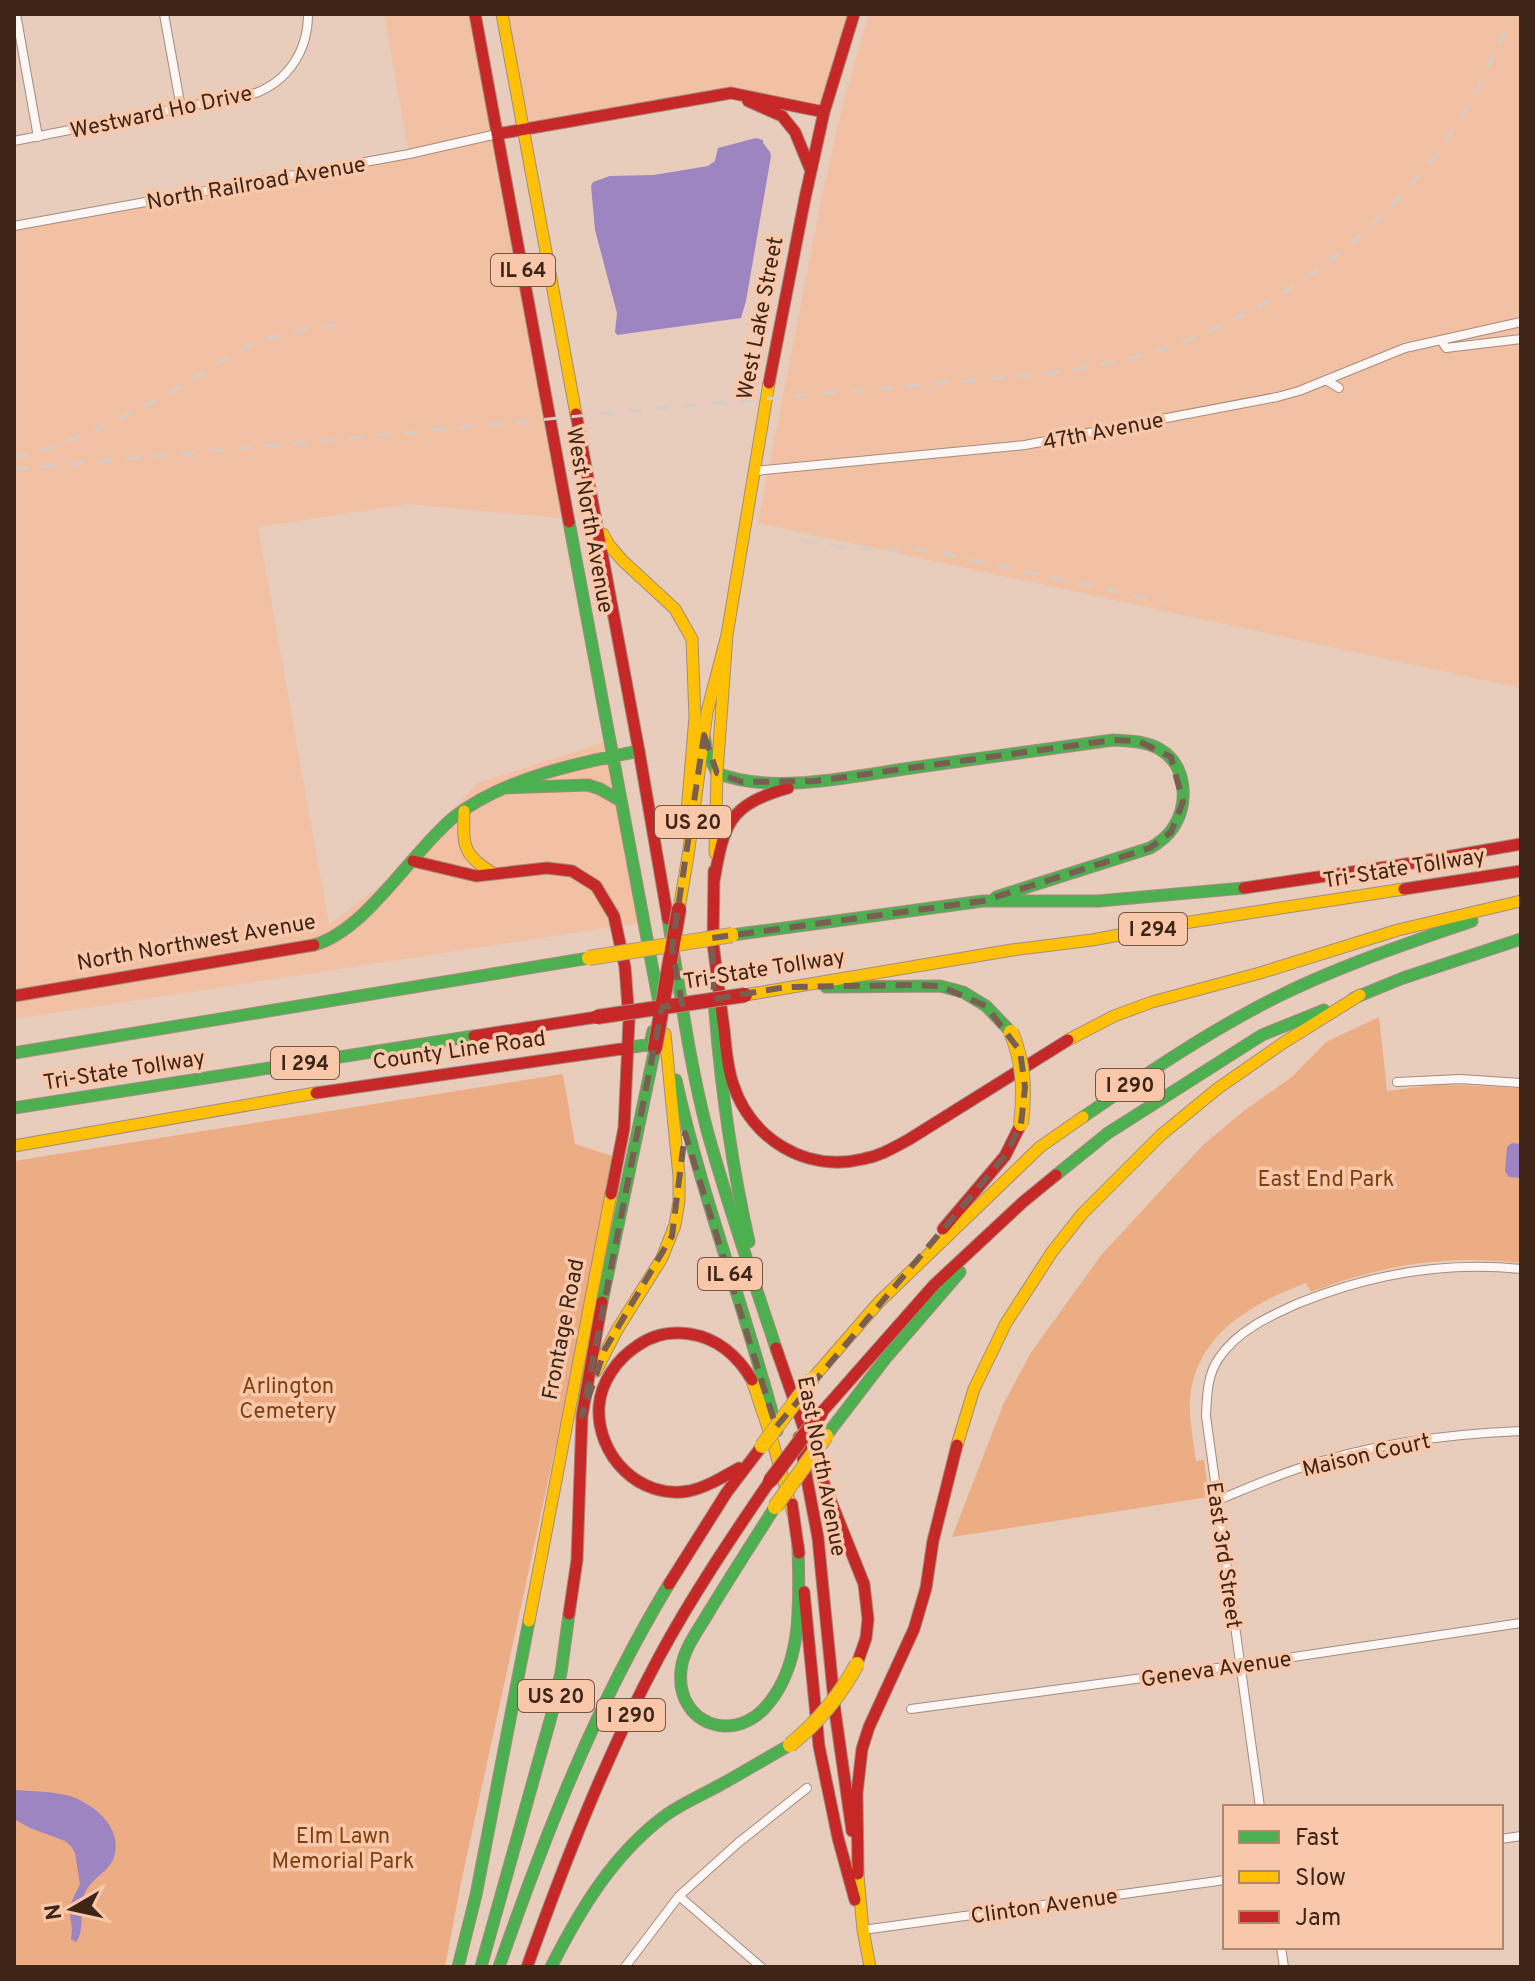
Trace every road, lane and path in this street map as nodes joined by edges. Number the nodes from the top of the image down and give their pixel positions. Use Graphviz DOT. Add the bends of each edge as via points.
graph roads {
  1 [pos="16,14"];
  2 [pos="164,14"];
  3 [pos="308,14"];
  4 [pos="475,14"];
  5 [pos="502,14"];
  6 [pos="854,14"];
  7 [pos="731,93"];
  8 [pos="181,108"];
  9 [pos="824,112"];
  10 [pos="523,130"];
  11 [pos="497,134"];
  12 [pos="38,137"];
  13 [pos="14,141"];
  14 [pos="811,171"];
  15 [pos="14,226"];
  16 [pos="1521,322"];
  17 [pos="1521,339"];
  18 [pos="1441,340"];
  19 [pos="1326,380"];
  20 [pos="1339,388"];
  21 [pos="755,471"];
  22 [pos="597,522"];
  23 [pos="727,635"];
  24 [pos="704,735"];
  25 [pos="639,751"];
  26 [pos="612,756"];
  27 [pos="717,773"];
  28 [pos="816,781"];
  29 [pos="504,788"];
  30 [pos="621,801"];
  31 [pos="464,811"];
  32 [pos="1521,844"];
  33 [pos="413,861"];
  34 [pos="1521,871"];
  35 [pos="494,874"];
  36 [pos="714,881"];
  37 [pos="983,901"];
  38 [pos="1521,902"];
  39 [pos="676,910"];
  40 [pos="1521,939"];
  41 [pos="713,944"];
  42 [pos="786,987"];
  43 [pos="1360,995"];
  44 [pos="14,996"];
  45 [pos="687,1031"];
  46 [pos="659,1032"];
  47 [pos="628,1048"];
  48 [pos="14,1053"];
  49 [pos="1397,1082"];
  50 [pos="1521,1083"];
  51 [pos="14,1108"];
  52 [pos="14,1146"];
  53 [pos="1023,1202"];
  54 [pos="1521,1269"];
  55 [pos="879,1302"];
  56 [pos="766,1315"];
  57 [pos="776,1348"];
  58 [pos="582,1416"];
  59 [pos="1521,1431"];
  60 [pos="743,1465"];
  61 [pos="1216,1501"];
  62 [pos="793,1514"];
  63 [pos="798,1545"];
  64 [pos="1521,1623"];
  65 [pos="1240,1665"];
  66 [pos="911,1709"];
  67 [pos="807,1788"];
  68 [pos="1260,1805"];
  69 [pos="858,1874"];
  70 [pos="1223,1880"];
  71 [pos="679,1896"];
  72 [pos="863,1930"];
  73 [pos="458,1967"];
  74 [pos="481,1967"];
  75 [pos="499,1967"];
  76 [pos="527,1967"];
  77 [pos="551,1967"];
  78 [pos="625,1967"];
  79 [pos="761,1967"];
  80 [pos="870,1967"];
  1 -- 12 [label="street"];
  2 -- 8 [label="street"];
  3 -- 8 [label="street, Westward Ho Drive" via="301,51 279,80 256,93"];
  4 -- 11 [label="main road, West North Avenue / IL 64"];
  5 -- 10 [label="main road, West North Avenue / IL 64"];
  6 -- 9 [label="main road, West Lake Street / US 20"];
  7 -- 9 [label="main road"];
  7 -- 10 [label="main road"];
  7 -- 14 [label="main road" via="782,116 795,132"];
  8 -- 12 [label="street, Westward Ho Drive"];
  9 -- 14 [label="main road, West Lake Street / US 20"];
  10 -- 11 [label="main road"];
  10 -- 22 [label="main road, West North Avenue / IL 64"];
  11 -- 15 [label="street, North Railroad Avenue"];
  11 -- 26 [label="main road, West North Avenue / IL 64"];
  12 -- 13 [label="street, Westward Ho Drive"];
  14 -- 21 [label="main road, West Lake Street / US 20"];
  16 -- 18 [label="street, 47th Avenue"];
  17 -- 18 [label="street, 47th Avenue" via="1446,348"];
  18 -- 19 [label="street, 47th Avenue" via="1405,348"];
  19 -- 20 [label="street"];
  19 -- 21 [label="street, 47th Avenue" via="1277,397 1025,445"];
  21 -- 23 [label="main road, West Lake Street / US 20"];
  22 -- 25 [label="main road, West North Avenue / IL 64"];
  22 -- 39 [label="main road" via="623,561 675,609 692,639 695,717"];
  23 -- 24 [label="main road, US 20"];
  23 -- 27 [label="main road, US 20"];
  24 -- 27 [label="main road"];
  24 -- 39 [label="main road, US 20"];
  25 -- 26 [label="main road, North Northwest Avenue"];
  25 -- 45 [label="main road, West North Avenue / IL 64"];
  26 -- 29 [label="main road, North Northwest Avenue" via="553,769"];
  26 -- 30 [label="main road, West North Avenue / IL 64"];
  27 -- 28 [label="main road" via="742,782"];
  27 -- 36 [label="main road, US 20"];
  28 -- 36 [label="main road" via="776,791 733,814 724,831"];
  28 -- 37 [label="main road" via="1113,740 1138,741 1171,757 1179,771 1183,802 1164,840"];
  29 -- 30 [label="main road" via="588,785"];
  29 -- 31 [label="main road, North Northwest Avenue"];
  30 -- 46 [label="main road, West North Avenue / IL 64"];
  31 -- 33 [label="main road, North Northwest Avenue"];
  31 -- 35 [label="main road" via="463,845 471,861"];
  32 -- 37 [label="main road, Tri-State Tollway / I 294" via="1223,891 1098,901"];
  33 -- 35 [label="main road, Frontage Road" via="476,876"];
  33 -- 44 [label="main road, North Northwest Avenue" via="341,931 317,944"];
  34 -- 42 [label="main road, Tri-State Tollway / I 294"];
  35 -- 47 [label="main road, Frontage Road" via="547,868 572,871 596,886 614,916 620,941"];
  36 -- 41 [label="main road, US 20"];
  37 -- 48 [label="main road, Tri-State Tollway / I 294, bridge" via="732,935"];
  38 -- 41 [label="main road" via="1398,930 1114,1016 908,1140 851,1162 797,1156 767,1137 743,1109 729,1071"];
  38 -- 55 [label="main road, I 290" via="1368,957 1277,997 1163,1062 1040,1147"];
  39 -- 58 [label="main road, US 20, bridge" via="655,1048"];
  40 -- 43 [label="main road, I 290"];
  41 -- 56 [label="main road, US 20" via="722,1098"];
  42 -- 51 [label="main road, Tri-State Tollway / I 294, bridge"];
  42 -- 55 [label="main road, bridge" via="940,986 963,992 986,1006 1011,1032 1020,1051 1025,1087 1021,1124 1005,1156"];
  43 -- 53 [label="main road, I 290" via="1262,1035 1108,1133"];
  43 -- 69 [label="main road" via="1217,1089 1161,1135 1082,1214 1006,1323 974,1389 957,1443 914,1629 862,1749"];
  45 -- 56 [label="main road, East North Avenue / IL 64" via="707,1128"];
  46 -- 47 [label="main road" via="650,1044"];
  46 -- 58 [label="main road" via="678,1164 677,1218 664,1254 605,1349"];
  46 -- 62 [label="main road, East North Avenue / IL 64" via="768,1391"];
  47 -- 52 [label="main road, County Line Road" via="346,1088"];
  47 -- 73 [label="main road, Frontage Road" via="624,1128"];
  49 -- 50 [label="street"];
  53 -- 63 [label="main road, bridge" via="885,1359 775,1507 710,1610 680,1673 684,1699 707,1723 729,1727 750,1721 779,1688 796,1630"];
  53 -- 76 [label="main road, I 290, bridge" via="934,1285 821,1413 725,1548 659,1657 590,1799"];
  54 -- 61 [label="street, East 3rd Street" via="1465,1266 1395,1273 1315,1297 1245,1332 1218,1359 1207,1393"];
  55 -- 60 [label="main road, I 290, bridge"];
  56 -- 57 [label="main road, East North Avenue / US 20"];
  57 -- 69 [label="main road, East North Avenue / IL 64" via="810,1490"];
  57 -- 77 [label="main road, US 20, bridge" via="864,1584 868,1619 857,1664 837,1698 790,1745 646,1831 604,1878"];
  58 -- 74 [label="main road, US 20" via="577,1560 561,1673"];
  59 -- 61 [label="street, Maison Court" via="1404,1442 1296,1469"];
  60 -- 62 [label="main road" via="709,1484 677,1492 662,1492 632,1478 610,1453 599,1422 611,1371 636,1345 664,1333 705,1337 728,1350 756,1389"];
  60 -- 75 [label="main road, I 290" via="648,1620 607,1700 553,1818"];
  61 -- 65 [label="street, East 3rd Street"];
  62 -- 63 [label="main road, East North Avenue / IL 64"];
  63 -- 72 [label="main road, East North Avenue / IL 64" via="819,1746"];
  64 -- 65 [label="street, Geneva Avenue"];
  65 -- 66 [label="street, Geneva Avenue"];
  65 -- 68 [label="street, East 3rd Street"];
  67 -- 71 [label="street"];
  69 -- 72 [label="main road, East North Avenue / IL 64"];
  70 -- 72 [label="street, Clinton Avenue"];
  71 -- 78 [label="street"];
  71 -- 79 [label="street"];
  72 -- 80 [label="main road, East North Avenue / IL 64"];
}
